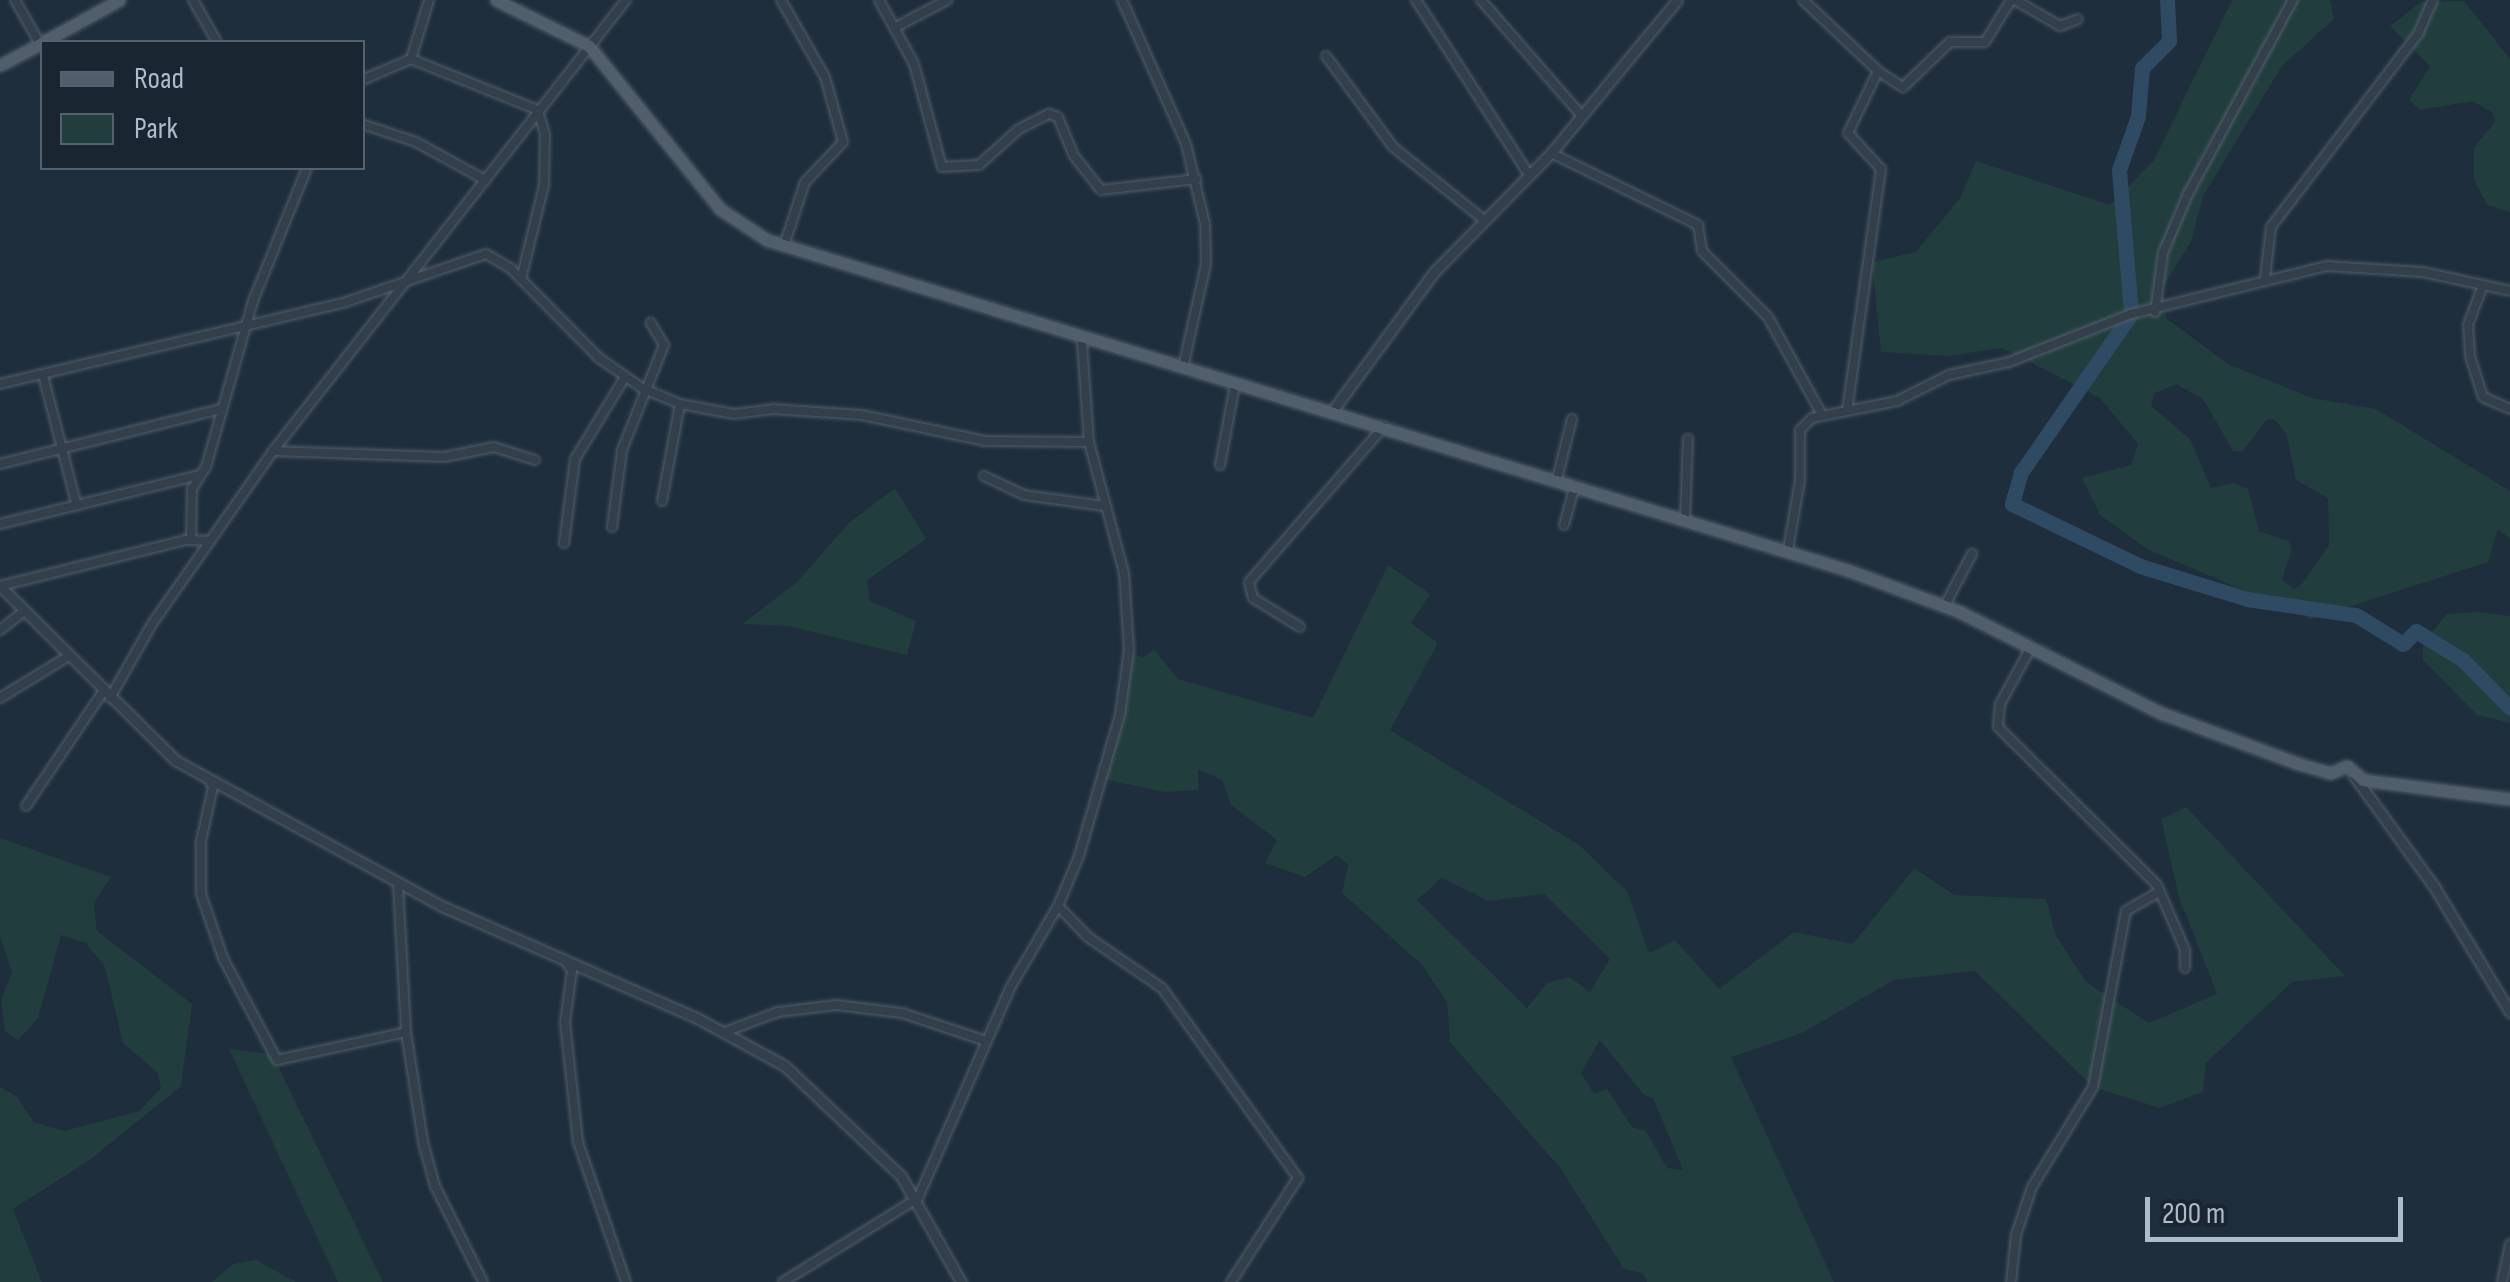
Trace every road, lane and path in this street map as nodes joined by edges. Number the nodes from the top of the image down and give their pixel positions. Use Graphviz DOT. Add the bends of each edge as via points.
graph roads {
  1 [pos="16,0"];
  2 [pos="119,0"];
  3 [pos="193,0"];
  4 [pos="428,0"];
  5 [pos="496,0"];
  6 [pos="626,0"];
  7 [pos="782,0"];
  8 [pos="879,0"];
  9 [pos="947,0"];
  10 [pos="1122,0"];
  11 [pos="1416,0"];
  12 [pos="1481,0"];
  13 [pos="1677,0"];
  14 [pos="1804,0"];
  15 [pos="2013,0"];
  16 [pos="2293,0"];
  17 [pos="2433,0"];
  18 [pos="2078,19"];
  19 [pos="896,27"];
  20 [pos="40,40"];
  21 [pos="47,40"];
  22 [pos="216,40"];
  23 [pos="40,44"];
  24 [pos="588,46"];
  25 [pos="1326,56"];
  26 [pos="411,59"];
  27 [pos="0,65"];
  28 [pos="1878,71"];
  29 [pos="365,79"];
  30 [pos="538,110"];
  31 [pos="1580,114"];
  32 [pos="365,125"];
  33 [pos="1551,153"];
  34 [pos="306,170"];
  35 [pos="1528,173"];
  36 [pos="1196,179"];
  37 [pos="484,180"];
  38 [pos="1482,219"];
  39 [pos="784,246"];
  40 [pos="2265,278"];
  41 [pos="521,279"];
  42 [pos="400,283"];
  43 [pos="2483,284"];
  44 [pos="2510,291"];
  45 [pos="2154,312"];
  46 [pos="651,322"];
  47 [pos="245,325"];
  48 [pos="1082,340"];
  49 [pos="1183,368"];
  50 [pos="43,375"];
  51 [pos="624,377"];
  52 [pos="0,384"];
  53 [pos="1234,384"];
  54 [pos="642,388"];
  55 [pos="680,404"];
  56 [pos="222,409"];
  57 [pos="2510,409"];
  58 [pos="1333,410"];
  59 [pos="1847,410"];
  60 [pos="1822,415"];
  61 [pos="1572,419"];
  62 [pos="1384,426"];
  63 [pos="1688,439"];
  64 [pos="1089,442"];
  65 [pos="62,449"];
  66 [pos="273,451"];
  67 [pos="536,460"];
  68 [pos="0,464"];
  69 [pos="1220,465"];
  70 [pos="202,475"];
  71 [pos="984,476"];
  72 [pos="1557,479"];
  73 [pos="1575,485"];
  74 [pos="662,501"];
  75 [pos="77,506"];
  76 [pos="1104,506"];
  77 [pos="1685,519"];
  78 [pos="0,524"];
  79 [pos="1564,525"];
  80 [pos="612,527"];
  81 [pos="191,539"];
  82 [pos="208,541"];
  83 [pos="564,542"];
  84 [pos="1788,550"];
  85 [pos="1972,554"];
  86 [pos="0,586"];
  87 [pos="1945,605"];
  88 [pos="23,612"];
  89 [pos="1300,627"];
  90 [pos="0,630"];
  91 [pos="2030,649"];
  92 [pos="66,658"];
  93 [pos="107,695"];
  94 [pos="0,698"];
  95 [pos="2347,766"];
  96 [pos="209,780"];
  97 [pos="2510,799"];
  98 [pos="26,806"];
  99 [pos="398,884"];
  100 [pos="2160,891"];
  101 [pos="1058,906"];
  102 [pos="567,963"];
  103 [pos="2185,968"];
  104 [pos="2510,1012"];
  105 [pos="406,1032"];
  106 [pos="725,1032"];
  107 [pos="986,1041"];
  108 [pos="918,1198"];
  109 [pos="2510,1244"];
  110 [pos="483,1282"];
  111 [pos="626,1282"];
  112 [pos="784,1282"];
  113 [pos="962,1282"];
  114 [pos="1232,1282"];
  115 [pos="2011,1282"];
  116 [pos="2502,1282"];
  1 -- 20 [label="street"];
  2 -- 21 [label="main road"];
  3 -- 22 [label="street"];
  4 -- 26 [label="street"];
  5 -- 24 [label="main road"];
  6 -- 24 [label="street"];
  7 -- 39 [label="street" via="825,77 844,142 805,182"];
  8 -- 19 [label="street"];
  9 -- 19 [label="street"];
  10 -- 36 [label="street"];
  11 -- 35 [label="street"];
  12 -- 31 [label="street"];
  13 -- 31 [label="street"];
  14 -- 28 [label="street"];
  15 -- 18 [label="street" via="2060,26"];
  15 -- 28 [label="street" via="1985,42 1950,42 1904,88"];
  16 -- 45 [label="street" via="2188,194 2164,253"];
  17 -- 40 [label="street" via="2418,34 2270,227"];
  19 -- 36 [label="street" via="914,64 942,168 979,164 1048,114 1058,117 1074,156 1100,190"];
  23 -- 27 [label="main road"];
  24 -- 30 [label="street"];
  24 -- 39 [label="main road" via="720,209"];
  25 -- 38 [label="street" via="1393,147"];
  26 -- 29 [label="street"];
  26 -- 30 [label="street"];
  28 -- 59 [label="street" via="1848,132 1880,170"];
  30 -- 37 [label="street"];
  30 -- 41 [label="street" via="545,173"];
  31 -- 33 [label="street"];
  32 -- 37 [label="street" via="416,142"];
  33 -- 35 [label="street"];
  33 -- 60 [label="street" via="1698,225 1706,258 1768,317"];
  34 -- 47 [label="street"];
  35 -- 38 [label="street"];
  36 -- 49 [label="street" via="1207,255"];
  37 -- 42 [label="street"];
  38 -- 58 [label="street" via="1434,272"];
  39 -- 48 [label="main road"];
  40 -- 43 [label="street" via="2368,265"];
  40 -- 45 [label="street"];
  41 -- 42 [label="street" via="486,254"];
  41 -- 51 [label="street"];
  42 -- 47 [label="street"];
  42 -- 66 [label="street"];
  43 -- 44 [label="street"];
  43 -- 57 [label="street" via="2468,324 2470,356 2483,397"];
  45 -- 59 [label="street" via="1948,376 1897,401"];
  46 -- 54 [label="street" via="665,341"];
  47 -- 50 [label="street"];
  47 -- 56 [label="street"];
  48 -- 49 [label="main road"];
  48 -- 64 [label="street"];
  49 -- 53 [label="main road"];
  50 -- 52 [label="street"];
  50 -- 65 [label="street"];
  51 -- 54 [label="street"];
  51 -- 83 [label="street" via="575,459"];
  53 -- 58 [label="main road"];
  53 -- 69 [label="street"];
  54 -- 55 [label="street"];
  54 -- 80 [label="street" via="622,450"];
  55 -- 64 [label="street" via="724,413 862,414 985,441"];
  55 -- 74 [label="street"];
  56 -- 65 [label="street"];
  56 -- 70 [label="street"];
  58 -- 62 [label="main road"];
  59 -- 60 [label="street"];
  60 -- 84 [label="street" via="1800,430"];
  61 -- 72 [label="street"];
  62 -- 72 [label="main road"];
  62 -- 89 [label="street" via="1249,582 1253,598"];
  63 -- 77 [label="street"];
  64 -- 76 [label="street"];
  65 -- 68 [label="street"];
  65 -- 75 [label="street"];
  66 -- 67 [label="street" via="444,457 494,447"];
  66 -- 82 [label="street"];
  70 -- 75 [label="street"];
  70 -- 81 [label="street" via="190,495"];
  71 -- 76 [label="street" via="1024,495"];
  72 -- 73 [label="main road"];
  73 -- 77 [label="main road"];
  73 -- 79 [label="street"];
  75 -- 78 [label="street"];
  76 -- 101 [label="street" via="1124,573 1126,684"];
  77 -- 84 [label="main road"];
  81 -- 82 [label="street"];
  81 -- 86 [label="street"];
  82 -- 93 [label="street"];
  84 -- 87 [label="main road"];
  85 -- 87 [label="street"];
  86 -- 88 [label="street"];
  87 -- 91 [label="main road"];
  88 -- 90 [label="street"];
  88 -- 92 [label="street"];
  91 -- 95 [label="main road" via="2252,748 2330,773"];
  91 -- 100 [label="street" via="2000,704 1998,727"];
  92 -- 93 [label="street"];
  92 -- 94 [label="street"];
  93 -- 96 [label="street" via="166,754"];
  93 -- 98 [label="street"];
  95 -- 97 [label="main road" via="2374,782"];
  95 -- 104 [label="street" via="2433,885"];
  96 -- 99 [label="street"];
  96 -- 105 [label="street" via="200,894 222,958 277,1060"];
  99 -- 102 [label="street"];
  99 -- 105 [label="street"];
  100 -- 103 [label="street"];
  100 -- 115 [label="street" via="2126,910 2093,1087 2032,1187 2016,1234"];
  101 -- 107 [label="street"];
  101 -- 114 [label="street" via="1080,930 1162,988 1298,1178"];
  102 -- 106 [label="street"];
  102 -- 111 [label="street" via="572,971 564,1022 578,1142"];
  105 -- 110 [label="street" via="431,1173"];
  106 -- 107 [label="street" via="778,1012 836,1005 902,1013"];
  106 -- 108 [label="street" via="807,1083"];
  107 -- 108 [label="street"];
  108 -- 112 [label="street"];
  108 -- 113 [label="street"];
  109 -- 116 [label="street"];
}
